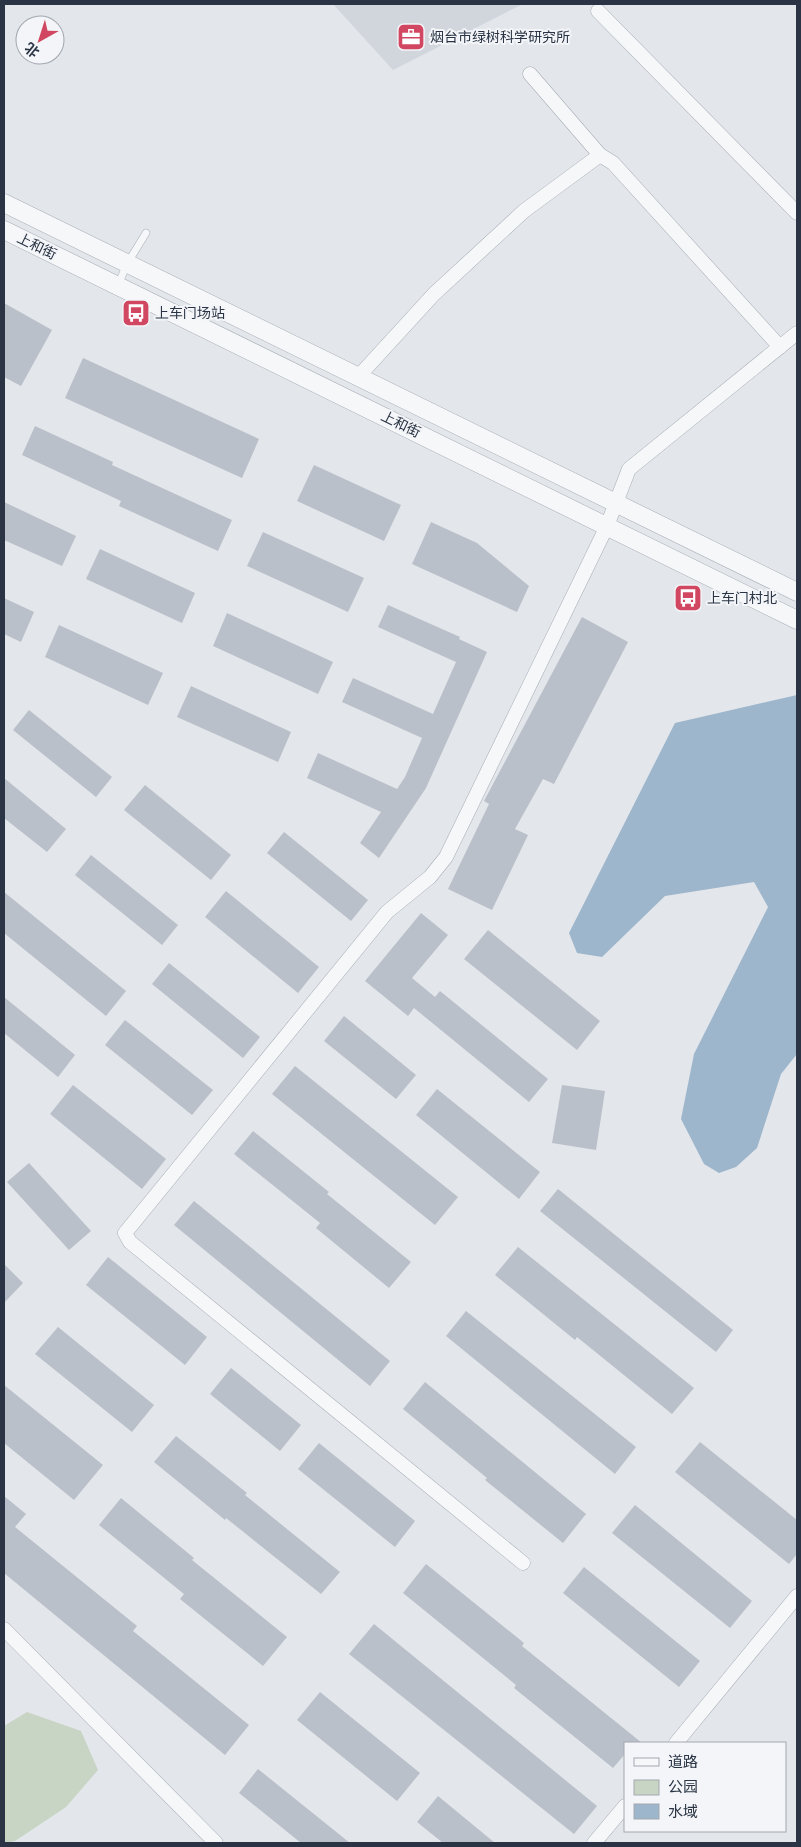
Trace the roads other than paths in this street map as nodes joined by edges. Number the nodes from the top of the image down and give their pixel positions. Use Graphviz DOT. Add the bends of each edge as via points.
graph roads {
  1 [pos="598,11"];
  2 [pos="530,74"];
  3 [pos="600,155"];
  4 [pos="4,203"];
  5 [pos="797,213"];
  6 [pos="4,230"];
  7 [pos="146,233"];
  8 [pos="127,264"];
  9 [pos="118,285"];
  10 [pos="797,333"];
  11 [pos="780,347"];
  12 [pos="358,377"];
  13 [pos="616,504"];
  14 [pos="607,526"];
  15 [pos="797,592"];
  16 [pos="797,620"];
  17 [pos="523,1563"];
  18 [pos="797,1596"];
  19 [pos="4,1629"];
  20 [pos="677,1742"];
  21 [pos="624,1807"];
  22 [pos="216,1843"];
  23 [pos="594,1843"];
  1 -- 5 [label="street"];
  2 -- 3 [label="street"];
  3 -- 11 [label="street" via="613,163"];
  3 -- 12 [label="street" via="524,211 434,294"];
  4 -- 8 [label="street, 上和街"];
  6 -- 9 [label="street, 上和街"];
  7 -- 8 [label="lane"];
  8 -- 9 [label="lane"];
  8 -- 12 [label="street, 上和街"];
  9 -- 14 [label="street, 上和街"];
  10 -- 11 [label="street"];
  11 -- 13 [label="street" via="629,469"];
  12 -- 13 [label="street, 上和街"];
  13 -- 14 [label="street"];
  13 -- 15 [label="street, 上和街"];
  14 -- 16 [label="street, 上和街"];
  14 -- 17 [label="street" via="446,857 430,877 387,912 125,1233 130,1242"];
  18 -- 20 [label="street"];
  19 -- 22 [label="street"];
  21 -- 23 [label="street"];
}
